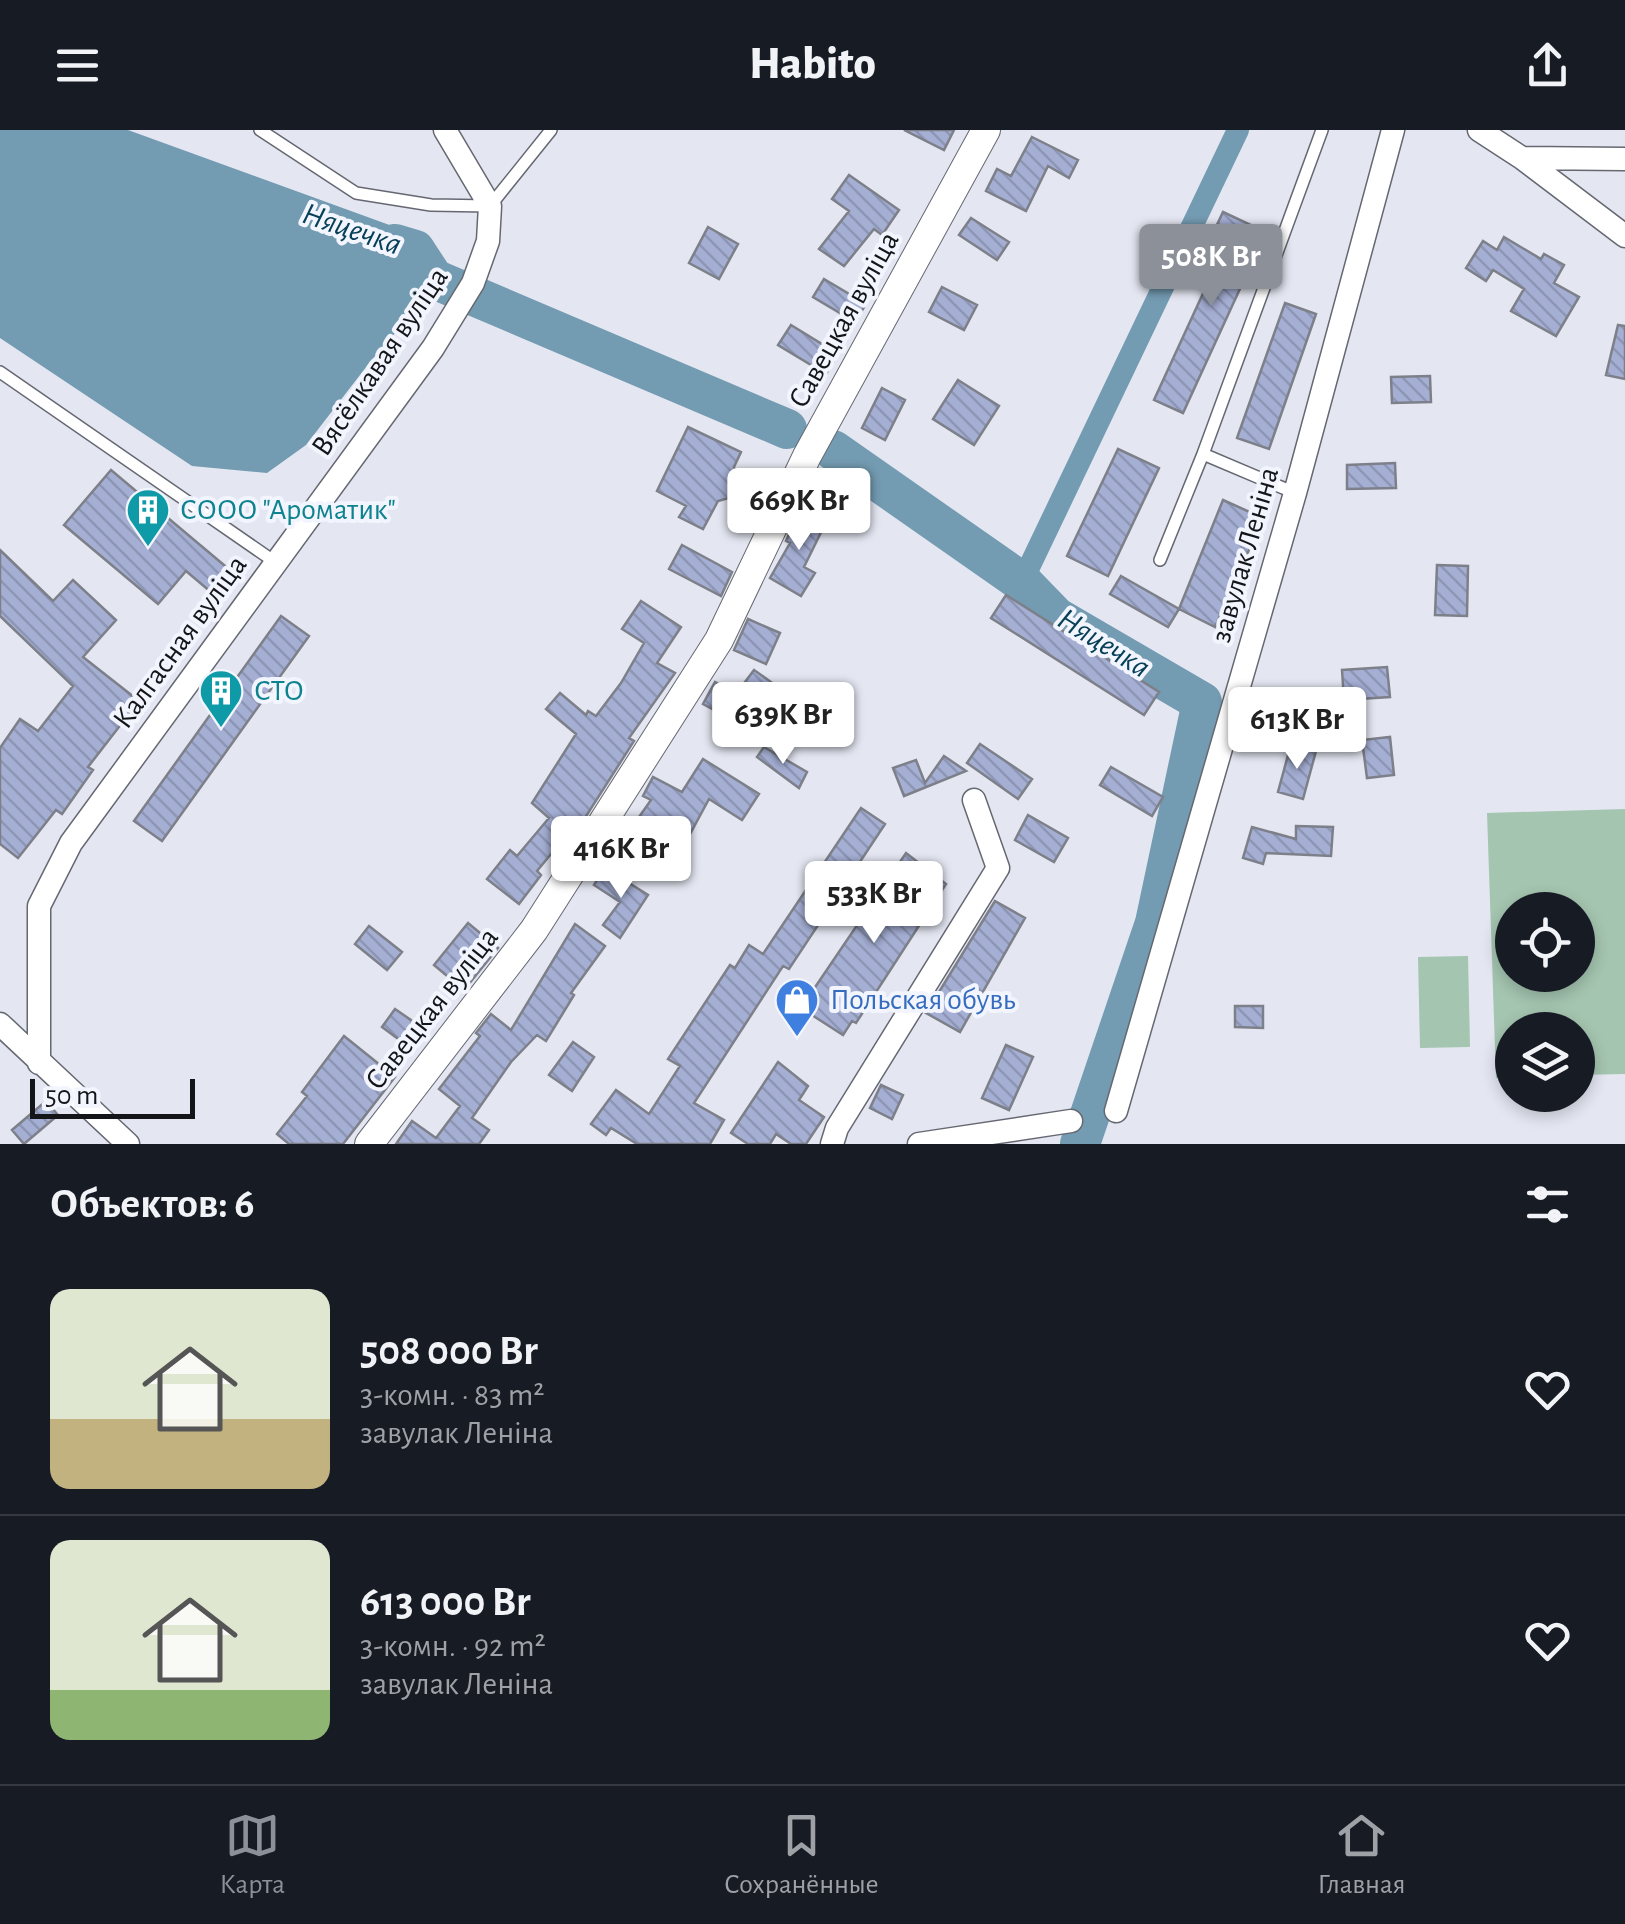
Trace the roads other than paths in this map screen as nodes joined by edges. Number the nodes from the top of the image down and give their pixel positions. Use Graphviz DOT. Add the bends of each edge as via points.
graph roads {
  1 [pos="260,130"];
  2 [pos="446,130"];
  3 [pos="551,130"];
  4 [pos="986,130"];
  5 [pos="1322,130"];
  6 [pos="1394,130"];
  7 [pos="1479,130"];
  8 [pos="1522,158"];
  9 [pos="1625,160"];
  10 [pos="490,206"];
  11 [pos="1625,236"];
  12 [pos="0,372"];
  13 [pos="1204,454"];
  14 [pos="1295,492"];
  15 [pos="1160,560"];
  16 [pos="275,562"];
  17 [pos="974,800"];
  18 [pos="0,1024"];
  19 [pos="40,1062"];
  20 [pos="1116,1111"];
  21 [pos="1070,1121"];
  22 [pos="128,1144"];
  23 [pos="369,1144"];
  24 [pos="832,1144"];
  25 [pos="919,1144"];
  1 -- 10 [label="lane" via="356,193"];
  2 -- 10 [label="street"];
  3 -- 10 [label="lane"];
  4 -- 23 [label="street, Савецкая вуліца" via="807,456 718,640 534,930"];
  5 -- 13 [label="lane"];
  6 -- 14 [label="street, завулак Леніна"];
  7 -- 8 [label="street"];
  8 -- 9 [label="street"];
  8 -- 11 [label="street"];
  10 -- 16 [label="street, Вясёлкавая вуліца" via="488,240 473,283"];
  12 -- 16 [label="lane, Калгасная вуліца"];
  13 -- 14 [label="lane"];
  13 -- 15 [label="lane"];
  14 -- 20 [label="street, завулак Леніна"];
  16 -- 19 [label="street, Калгасная вуліца" via="71,843 38,906"];
  17 -- 24 [label="street" via="998,868"];
  18 -- 19 [label="street"];
  19 -- 22 [label="street"];
  21 -- 25 [label="street"];
}
